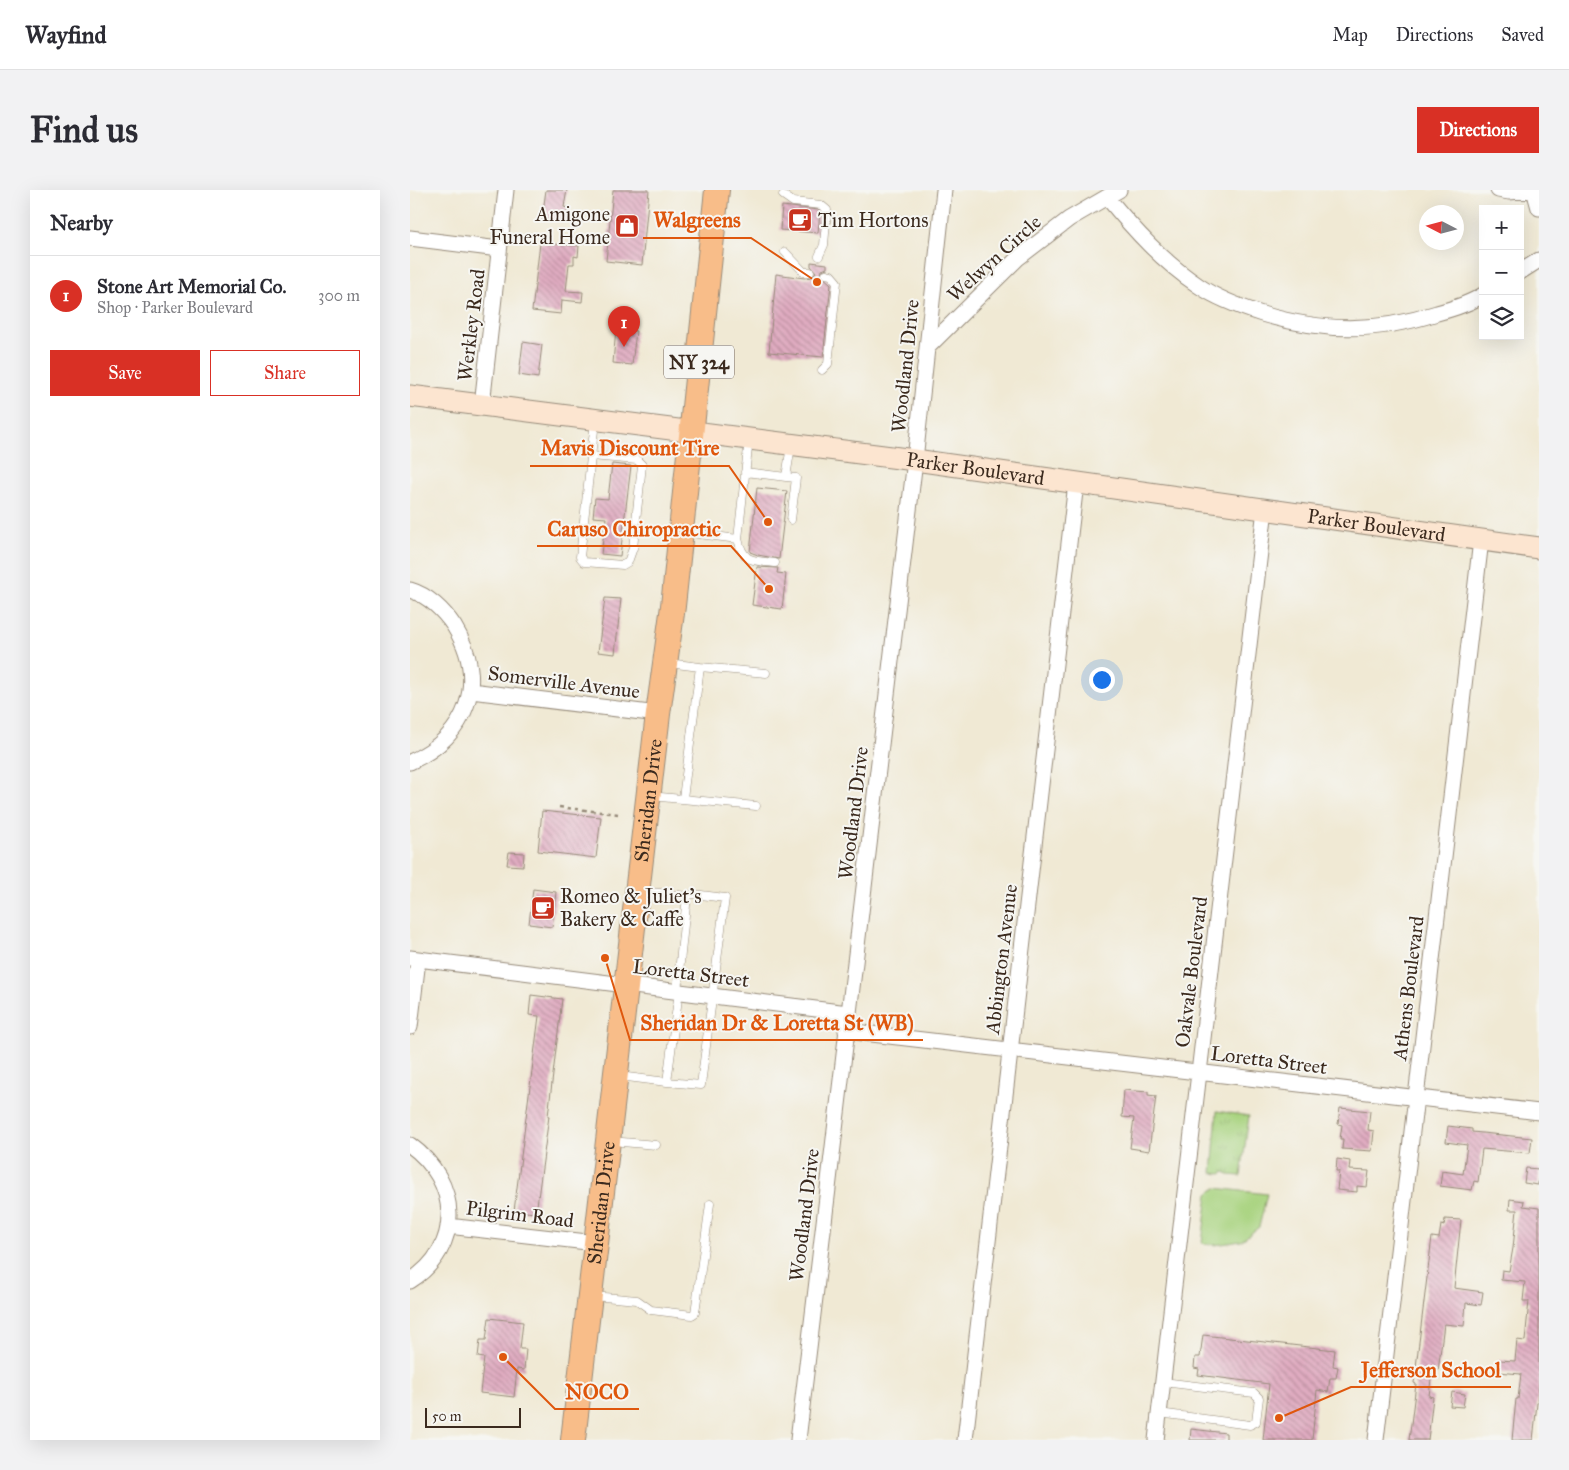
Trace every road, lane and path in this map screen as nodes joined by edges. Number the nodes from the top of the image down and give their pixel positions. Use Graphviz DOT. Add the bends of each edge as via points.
graph roads {
  1 [pos="506,190"];
  2 [pos="717,190"];
  3 [pos="944,190"];
  4 [pos="1498,190"];
  5 [pos="1534,190"];
  6 [pos="1113,193"];
  7 [pos="782,195"];
  8 [pos="1539,208"];
  9 [pos="410,238"];
  10 [pos="500,249"];
  11 [pos="785,252"];
  12 [pos="819,256"];
  13 [pos="1539,260"];
  14 [pos="1524,269"];
  15 [pos="810,272"];
  16 [pos="826,274"];
  17 [pos="1479,297"];
  18 [pos="928,347"];
  19 [pos="822,370"];
  20 [pos="410,396"];
  21 [pos="482,405"];
  22 [pos="595,419"];
  23 [pos="691,431"];
  24 [pos="749,439"];
  25 [pos="792,444"];
  26 [pos="591,456"];
  27 [pos="915,460"];
  28 [pos="745,472"];
  29 [pos="786,477"];
  30 [pos="1076,483"];
  31 [pos="1265,510"];
  32 [pos="791,520"];
  33 [pos="681,532"];
  34 [pos="738,539"];
  35 [pos="1481,540"];
  36 [pos="1539,548"];
  37 [pos="775,563"];
  38 [pos="410,590"];
  39 [pos="666,662"];
  40 [pos="700,667"];
  41 [pos="766,673"];
  42 [pos="471,690"];
  43 [pos="658,714"];
  44 [pos="410,762"];
  45 [pos="648,796"];
  46 [pos="683,798"];
  47 [pos="756,806"];
  48 [pos="559,807"];
  49 [pos="618,814"];
  50 [pos="638,891"];
  51 [pos="688,896"];
  52 [pos="414,959"];
  53 [pos="626,985"];
  54 [pos="678,991"];
  55 [pos="713,996"];
  56 [pos="848,1012"];
  57 [pos="410,1027"];
  58 [pos="846,1031"];
  59 [pos="1011,1050"];
  60 [pos="1199,1072"];
  61 [pos="616,1076"];
  62 [pos="667,1082"];
  63 [pos="1416,1097"];
  64 [pos="1539,1112"];
  65 [pos="608,1141"];
  66 [pos="410,1145"];
  67 [pos="656,1145"];
  68 [pos="710,1204"];
  69 [pos="448,1226"];
  70 [pos="596,1243"];
  71 [pos="410,1281"];
  72 [pos="590,1295"];
  73 [pos="1163,1382"];
  74 [pos="1159,1413"];
  75 [pos="573,1440"];
  76 [pos="798,1440"];
  77 [pos="965,1440"];
  78 [pos="1156,1440"];
  79 [pos="1376,1440"];
  1 -- 10 [label="street, Werkley Road"];
  2 -- 23 [label="main road, Sheridan Drive / NY 324"];
  3 -- 18 [label="street, Woodland Drive"];
  4 -- 5 [label="street"];
  5 -- 8 [label="street"];
  6 -- 17 [label="street" via="1147,242 1176,270 1229,302 1281,320 1322,328 1370,328 1424,318"];
  6 -- 18 [label="street, Welwyn Circle" via="1069,220 1018,258"];
  7 -- 12 [label="lane" via="793,202 821,205 827,210 824,245"];
  9 -- 10 [label="street"];
  10 -- 21 [label="street, Werkley Road"];
  11 -- 15 [label="lane" via="804,272"];
  13 -- 14 [label="street"];
  16 -- 19 [label="lane" via="831,274 837,282 828,364"];
  18 -- 27 [label="street, Woodland Drive"];
  20 -- 21 [label="street, Parker Boulevard"];
  21 -- 22 [label="street, Parker Boulevard"];
  22 -- 23 [label="street, Parker Boulevard"];
  22 -- 26 [label="lane"];
  23 -- 24 [label="street, Parker Boulevard"];
  23 -- 33 [label="main road, Sheridan Drive / NY 324"];
  24 -- 25 [label="street, Parker Boulevard"];
  24 -- 28 [label="lane"];
  25 -- 27 [label="street, Parker Boulevard"];
  25 -- 29 [label="lane"];
  26 -- 26 [label="lane" via="637,460 642,465 633,548 628,562 623,565 584,562 580,557"];
  27 -- 30 [label="street, Parker Boulevard"];
  27 -- 56 [label="street, Woodland Drive"];
  28 -- 29 [label="lane"];
  28 -- 34 [label="lane"];
  29 -- 32 [label="lane" via="796,478"];
  30 -- 31 [label="street, Parker Boulevard"];
  30 -- 59 [label="street, Abbington Avenue"];
  31 -- 35 [label="street, Parker Boulevard"];
  31 -- 60 [label="street, Oakvale Boulevard"];
  33 -- 34 [label="lane"];
  33 -- 39 [label="main road, Sheridan Drive / NY 324"];
  34 -- 37 [label="lane" via="744,555 752,560"];
  35 -- 36 [label="street, Parker Boulevard"];
  35 -- 63 [label="street, Athens Boulevard"];
  38 -- 42 [label="street, Somerville Avenue" via="439,608 461,637 471,672"];
  39 -- 40 [label="lane"];
  39 -- 43 [label="main road, Sheridan Drive / NY 324"];
  40 -- 41 [label="lane"];
  40 -- 46 [label="lane"];
  42 -- 43 [label="street, Somerville Avenue"];
  42 -- 44 [label="street" via="463,714 452,731 432,750"];
  43 -- 45 [label="main road, Sheridan Drive / NY 324"];
  45 -- 46 [label="lane"];
  45 -- 50 [label="main road, Sheridan Drive / NY 324"];
  46 -- 47 [label="lane"];
  48 -- 49 [label="path"];
  50 -- 51 [label="lane"];
  50 -- 53 [label="main road, Sheridan Drive / NY 324"];
  51 -- 54 [label="lane"];
  51 -- 55 [label="lane" via="725,898"];
  52 -- 53 [label="street, Loretta Street"];
  52 -- 57 [label="street"];
  53 -- 54 [label="street, Loretta Street"];
  53 -- 61 [label="main road, Sheridan Drive / NY 324"];
  54 -- 55 [label="street, Loretta Street"];
  54 -- 62 [label="lane"];
  55 -- 56 [label="street, Loretta Street"];
  55 -- 62 [label="lane" via="701,1085"];
  56 -- 58 [label="street, Woodland Drive"];
  58 -- 59 [label="street, Loretta Street"];
  58 -- 76 [label="street, Woodland Drive"];
  59 -- 60 [label="street, Loretta Street"];
  59 -- 77 [label="street, Abbington Avenue"];
  60 -- 63 [label="street, Loretta Street"];
  60 -- 73 [label="street, Oakvale Boulevard"];
  61 -- 62 [label="lane"];
  61 -- 65 [label="main road, Sheridan Drive / NY 324"];
  63 -- 64 [label="street, Loretta Street"];
  63 -- 79 [label="street, Athens Boulevard"];
  65 -- 67 [label="lane"];
  65 -- 70 [label="main road, Sheridan Drive / NY 324"];
  66 -- 69 [label="street" via="427,1160 441,1180 447,1196"];
  68 -- 72 [label="lane" via="695,1313 651,1310 637,1300"];
  69 -- 70 [label="street, Pilgrim Road"];
  69 -- 71 [label="street, Pilgrim Road" via="443,1245 432,1263"];
  70 -- 72 [label="main road, Sheridan Drive / NY 324"];
  72 -- 75 [label="main road, Sheridan Drive / NY 324"];
  73 -- 74 [label="street, Oakvale Boulevard"];
  73 -- 74 [label="lane" via="1254,1393 1259,1398 1256,1422 1250,1425"];
  74 -- 78 [label="street, Oakvale Boulevard"];
}
